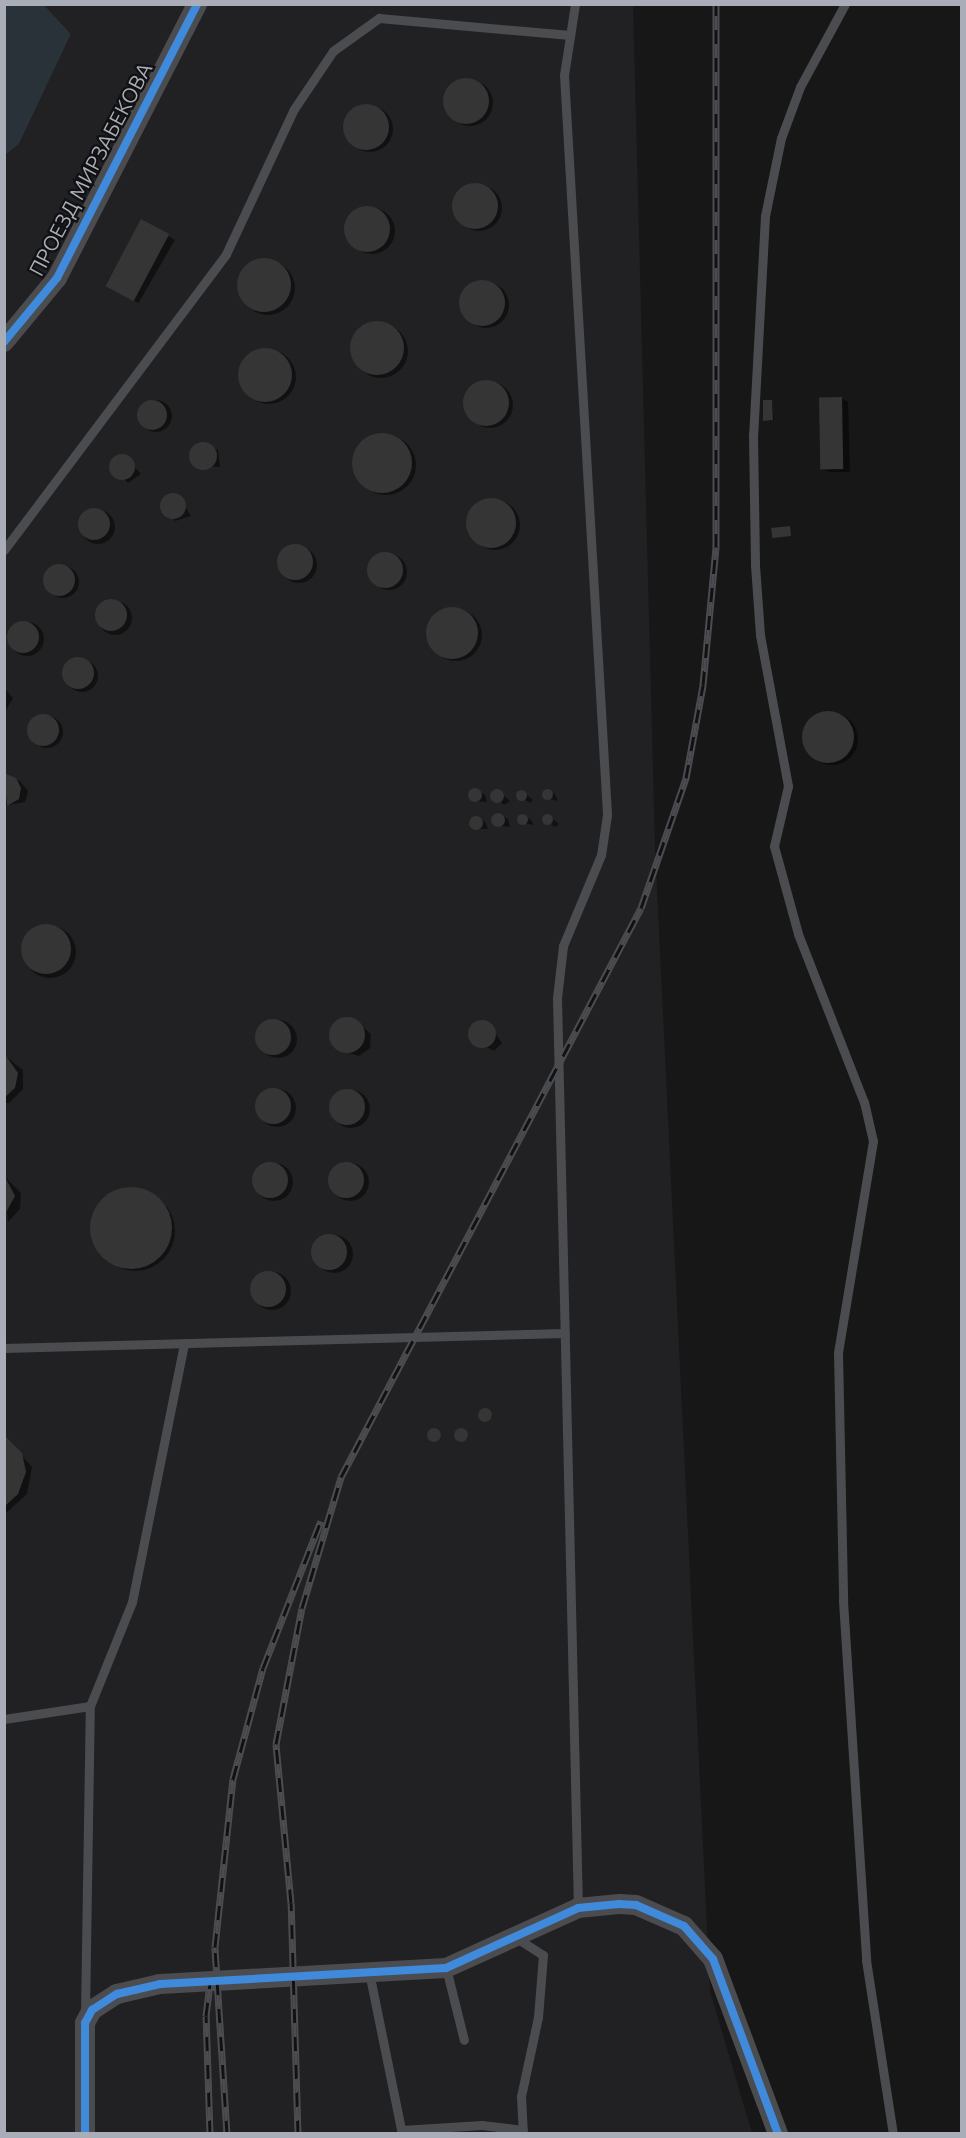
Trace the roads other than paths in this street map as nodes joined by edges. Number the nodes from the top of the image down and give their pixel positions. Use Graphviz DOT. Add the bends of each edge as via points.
graph roads {
  1 [pos="197,4"];
  2 [pos="574,4"];
  3 [pos="845,4"];
  4 [pos="570,35"];
  5 [pos="4,342"];
  6 [pos="4,550"];
  7 [pos="566,1334"];
  8 [pos="184,1343"];
  9 [pos="4,1348"];
  10 [pos="90,1706"];
  11 [pos="4,1719"];
  12 [pos="578,1908"];
  13 [pos="518,1939"];
  14 [pos="446,1968"];
  15 [pos="369,1972"];
  16 [pos="85,2023"];
  17 [pos="464,2040"];
  18 [pos="401,2132"];
  19 [pos="523,2132"];
  20 [pos="85,2133"];
  21 [pos="778,2133"];
  22 [pos="893,2133"];
  1 -- 5 [label="street, ПРОЕЗД МИРЗАБЕКОВА" via="57,278"];
  2 -- 4 [label="lane"];
  3 -- 22 [label="lane" via="800,87 781,138 765,216 753,424 755,565 760,635 788,786 774,846 798,934 844,1048 873,1141 838,1353 843,1589 867,1971"];
  4 -- 6 [label="lane" via="379,18 333,51 294,109 226,254"];
  4 -- 7 [label="lane" via="564,75 607,815 601,855 563,946 557,998"];
  7 -- 8 [label="lane"];
  7 -- 12 [label="lane"];
  8 -- 9 [label="lane"];
  8 -- 10 [label="lane" via="132,1602"];
  10 -- 11 [label="lane"];
  10 -- 16 [label="lane"];
  12 -- 13 [label="street"];
  12 -- 21 [label="street" via="636,1905 684,1926 700,1942 722,1974"];
  13 -- 14 [label="street"];
  13 -- 19 [label="lane" via="543,1955 538,2017 521,2096"];
  14 -- 15 [label="street"];
  14 -- 17 [label="lane"];
  15 -- 16 [label="street" via="129,1989 92,2010"];
  15 -- 18 [label="lane"];
  16 -- 20 [label="street"];
  18 -- 19 [label="lane" via="482,2125"];
}
